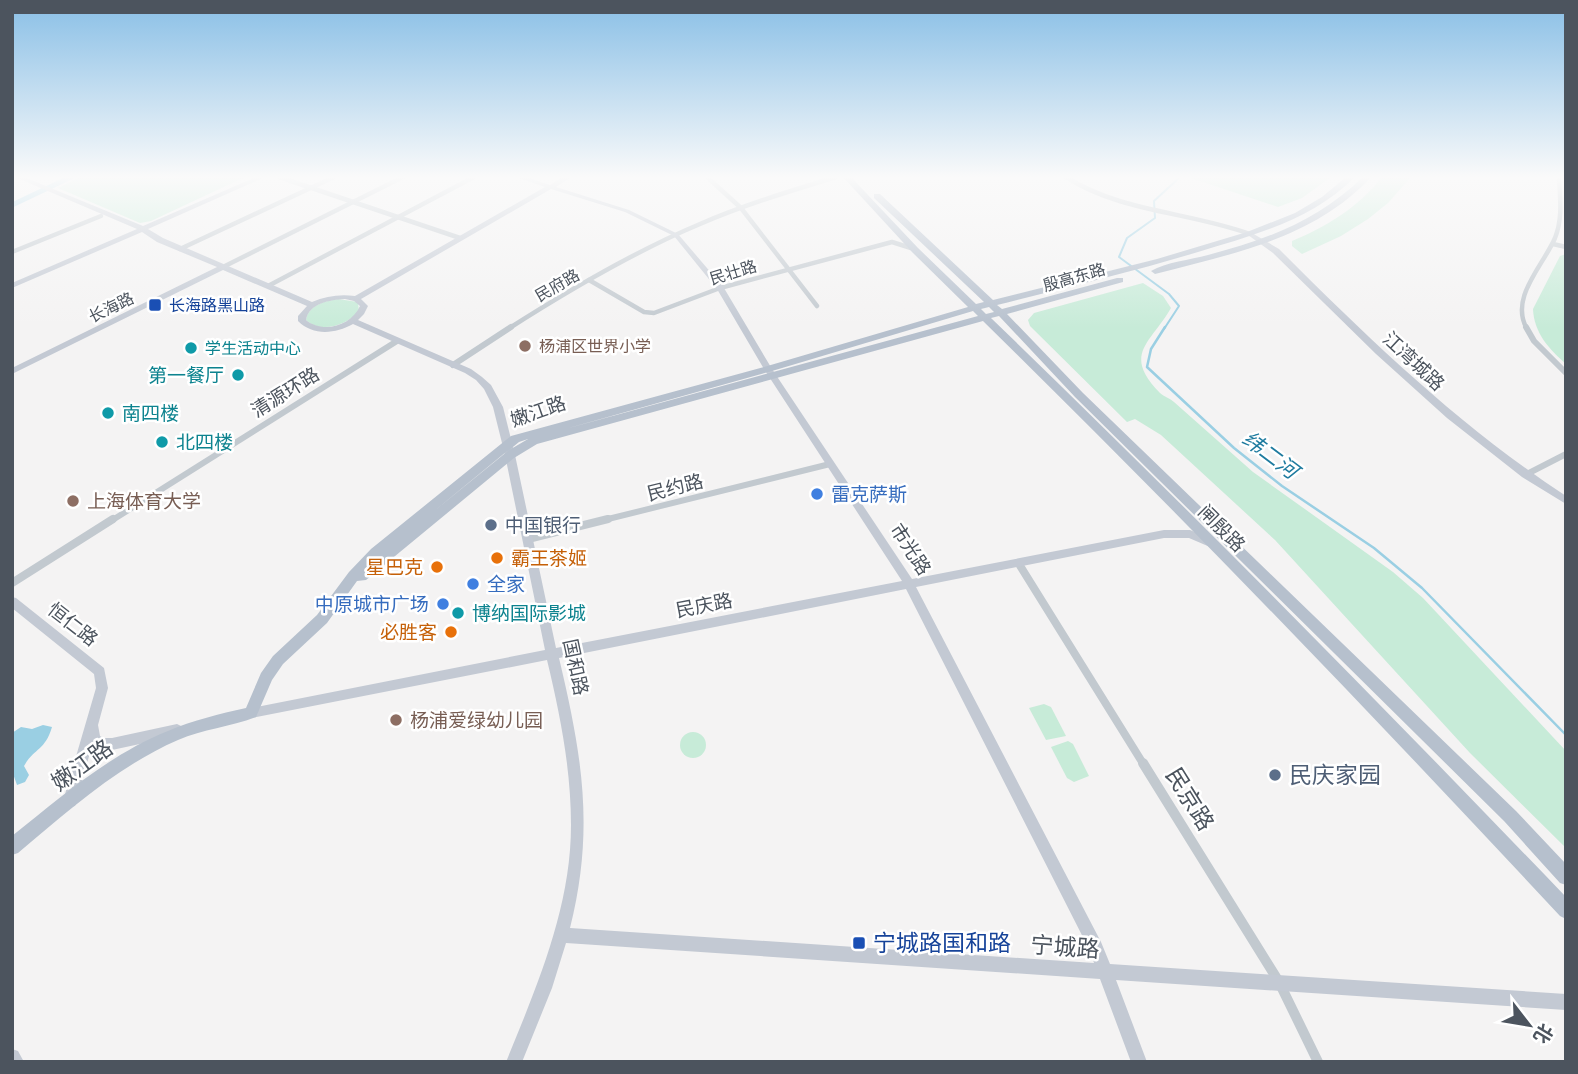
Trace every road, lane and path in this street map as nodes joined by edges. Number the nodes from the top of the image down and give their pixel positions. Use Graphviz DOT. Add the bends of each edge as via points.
graph roads {
  1 [pos="74,227"];
  2 [pos="139,227"];
  3 [pos="148,227"];
  4 [pos="227,227"];
  5 [pos="303,227"];
  6 [pos="380,227"];
  7 [pos="424,227"];
  8 [pos="481,227"];
  9 [pos="660,227"];
  10 [pos="695,227"];
  11 [pos="756,227"];
  12 [pos="894,227"];
  13 [pos="896,227"];
  14 [pos="908,227"];
  15 [pos="1231,227"];
  16 [pos="1267,227"];
  17 [pos="1300,227"];
  18 [pos="1558,227"];
  19 [pos="144,229"];
  20 [pos="1250,234"];
  21 [pos="676,235"];
  22 [pos="460,239"];
  23 [pos="1266,241"];
  24 [pos="892,242"];
  25 [pos="1553,244"];
  26 [pos="1566,247"];
  27 [pos="180,249"];
  28 [pos="915,250"];
  29 [pos="12,252"];
  30 [pos="223,267"];
  31 [pos="788,268"];
  32 [pos="1147,268"];
  33 [pos="1133,276"];
  34 [pos="589,280"];
  35 [pos="968,281"];
  36 [pos="950,285"];
  37 [pos="12,286"];
  38 [pos="268,286"];
  39 [pos="720,288"];
  40 [pos="356,299"];
  41 [pos="991,303"];
  42 [pos="312,305"];
  43 [pos="817,306"];
  44 [pos="978,313"];
  45 [pos="1002,313"];
  46 [pos="353,321"];
  47 [pos="1027,339"];
  48 [pos="397,341"];
  49 [pos="1013,346"];
  50 [pos="453,365"];
  51 [pos="12,371"];
  52 [pos="771,372"];
  53 [pos="1566,373"];
  54 [pos="509,450"];
  55 [pos="1566,454"];
  56 [pos="830,464"];
  57 [pos="1530,472"];
  58 [pos="1566,493"];
  59 [pos="1566,500"];
  60 [pos="1168,501"];
  61 [pos="1164,534"];
  62 [pos="528,539"];
  63 [pos="1215,547"];
  64 [pos="1018,564"];
  65 [pos="12,583"];
  66 [pos="909,583"];
  67 [pos="12,601"];
  68 [pos="552,652"];
  69 [pos="251,713"];
  70 [pos="91,723"];
  71 [pos="197,726"];
  72 [pos="70,801"];
  73 [pos="12,847"];
  74 [pos="1566,877"];
  75 [pos="1565,908"];
  76 [pos="560,935"];
  77 [pos="1107,973"];
  78 [pos="1279,982"];
  79 [pos="1566,1002"];
  80 [pos="12,1057"];
  81 [pos="16,1062"];
  82 [pos="514,1062"];
  83 [pos="1139,1062"];
  84 [pos="1318,1062"];
  1 -- 29 [label="street"];
  2 -- 19 [label="street"];
  3 -- 19 [label="street"];
  4 -- 27 [label="street"];
  5 -- 30 [label="street"];
  6 -- 38 [label="street"];
  7 -- 22 [label="street"];
  8 -- 22 [label="street"];
  9 -- 21 [label="street, 市光路"];
  10 -- 21 [label="street, 民府路"];
  11 -- 31 [label="street"];
  12 -- 24 [label="street"];
  13 -- 28 [label="main road, 闸殷路"];
  14 -- 35 [label="main road, 闸殷路"];
  15 -- 20 [label="street, 江湾城路"];
  16 -- 20 [label="main road, 殷高东路"];
  17 -- 23 [label="main road, 殷高东路"];
  18 -- 25 [label="street"];
  19 -- 27 [label="street"];
  19 -- 37 [label="street"];
  20 -- 23 [label="street, 江湾城路"];
  20 -- 32 [label="main road, 殷高东路"];
  21 -- 34 [label="street, 民府路"];
  21 -- 39 [label="street, 市光路"];
  22 -- 40 [label="street"];
  23 -- 32 [label="main road, 殷高东路"];
  23 -- 57 [label="street, 江湾城路" via="1288,253 1427,390"];
  24 -- 28 [label="street"];
  24 -- 31 [label="street, 民壮路"];
  25 -- 26 [label="street"];
  25 -- 53 [label="street" via="1520,310 1534,341"];
  27 -- 30 [label="street"];
  28 -- 36 [label="main road, 闸殷路"];
  30 -- 38 [label="street"];
  30 -- 51 [label="street, 长海路"];
  31 -- 39 [label="street, 民壮路"];
  31 -- 43 [label="street"];
  32 -- 33 [label="main road, 殷高东路"];
  32 -- 41 [label="main road, 殷高东路"];
  33 -- 45 [label="main road, 殷高东路"];
  34 -- 39 [label="street, 民壮路" via="650,313"];
  34 -- 50 [label="street, 民府路"];
  35 -- 36 [label="main road" via="971,285 966,289"];
  35 -- 41 [label="main road, 闸殷路"];
  36 -- 44 [label="main road, 闸殷路"];
  38 -- 42 [label="street"];
  39 -- 52 [label="street, 市光路"];
  40 -- 42 [label="street" via="338,297"];
  40 -- 46 [label="street" via="362,302 363,311"];
  41 -- 44 [label="main road, 殷高东路"];
  41 -- 45 [label="main road, 闸殷路"];
  42 -- 46 [label="street" via="302,316 312,328"];
  44 -- 45 [label="main road, 殷高东路"];
  44 -- 49 [label="main road, 闸殷路"];
  44 -- 52 [label="main road, 殷高东路"];
  45 -- 47 [label="main road, 闸殷路"];
  46 -- 48 [label="street, 国和路"];
  47 -- 49 [label="main road" via="1007,332"];
  47 -- 74 [label="main road, 闸殷路" via="1510,816"];
  48 -- 50 [label="street, 国和路"];
  48 -- 65 [label="street, 清源环路"];
  49 -- 60 [label="main road, 闸殷路"];
  50 -- 54 [label="street, 国和路" via="479,377 490,389 499,406"];
  52 -- 54 [label="main road, 嫩江路"];
  52 -- 56 [label="street, 市光路"];
  54 -- 62 [label="street, 国和路"];
  54 -- 69 [label="main road, 嫩江路" via="335,601 278,660"];
  55 -- 57 [label="street"];
  56 -- 62 [label="street, 民约路"];
  56 -- 66 [label="street, 市光路"];
  57 -- 58 [label="street, 江湾城路"];
  57 -- 59 [label="street, 江湾城路"];
  60 -- 61 [label="street" via="1181,524"];
  60 -- 63 [label="main road, 闸殷路"];
  61 -- 63 [label="street, 民庆路" via="1190,534"];
  61 -- 64 [label="street, 民庆路"];
  62 -- 68 [label="street, 国和路"];
  63 -- 75 [label="main road, 闸殷路"];
  64 -- 66 [label="street, 民庆路"];
  64 -- 78 [label="street, 民京路"];
  66 -- 68 [label="street, 民庆路"];
  66 -- 77 [label="street, 市光路"];
  67 -- 70 [label="street, 恒仁路" via="100,671 102,688"];
  68 -- 69 [label="street, 民庆路"];
  68 -- 76 [label="street, 国和路" via="573,756 578,807 576,859"];
  69 -- 71 [label="main road, 嫩江路"];
  70 -- 71 [label="street" via="94,739 106,744"];
  70 -- 72 [label="street, 恒仁路"];
  71 -- 72 [label="main road, 嫩江路" via="150,746"];
  72 -- 73 [label="main road, 嫩江路"];
  76 -- 77 [label="street, 宁城路"];
  76 -- 82 [label="street, 国和路" via="539,1004"];
  77 -- 78 [label="street, 宁城路"];
  77 -- 83 [label="street, 市光路"];
  78 -- 79 [label="street, 宁城路"];
  78 -- 84 [label="street, 民京路"];
  80 -- 81 [label="street"];
}
